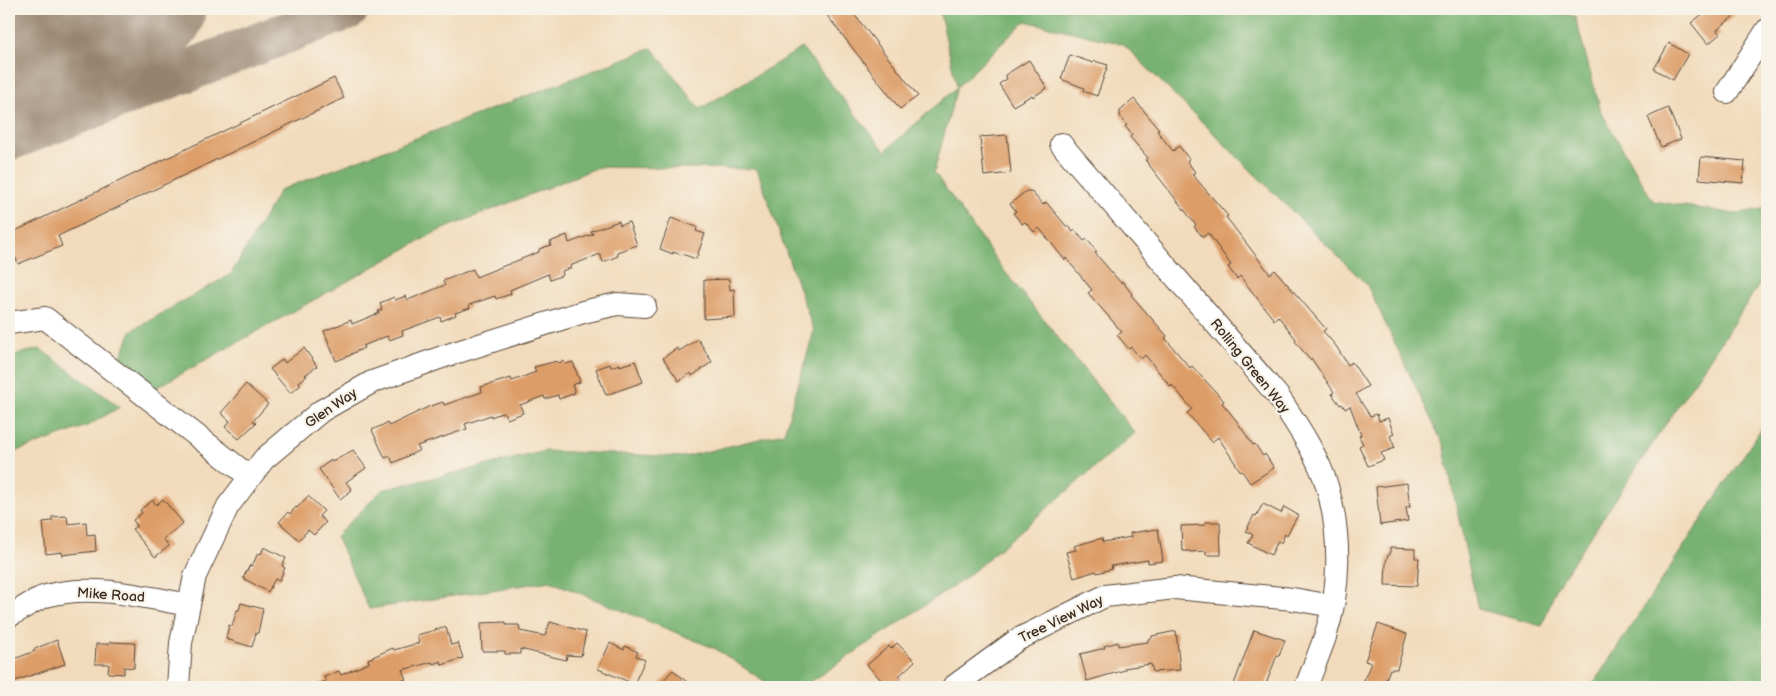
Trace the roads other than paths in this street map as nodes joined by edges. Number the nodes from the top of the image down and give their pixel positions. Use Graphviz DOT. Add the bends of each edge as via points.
graph roads {
  1 [pos="1767,30"];
  2 [pos="1726,92"];
  3 [pos="1061,144"];
  4 [pos="645,306"];
  5 [pos="9,323"];
  6 [pos="250,477"];
  7 [pos="189,605"];
  8 [pos="1332,606"];
  9 [pos="9,616"];
  10 [pos="178,687"];
  11 [pos="953,687"];
  12 [pos="1306,687"];
  1 -- 2 [label="street"];
  3 -- 8 [label="street, Rolling Green Way" via="1278,396 1306,439 1327,484 1336,524 1338,573"];
  4 -- 6 [label="street, Glen Way" via="617,304 583,312 372,382 321,411 264,459"];
  5 -- 6 [label="street" via="45,318"];
  6 -- 7 [label="street, Glen Way" via="228,506 195,576"];
  7 -- 9 [label="street, Mike Road" via="130,594 85,591 46,596"];
  7 -- 10 [label="street, Glen Way" via="181,642"];
  8 -- 11 [label="street, Tree View Way" via="1293,599 1175,588 1105,596 1017,640"];
  8 -- 12 [label="street, Rolling Green Way" via="1326,636"];
}
